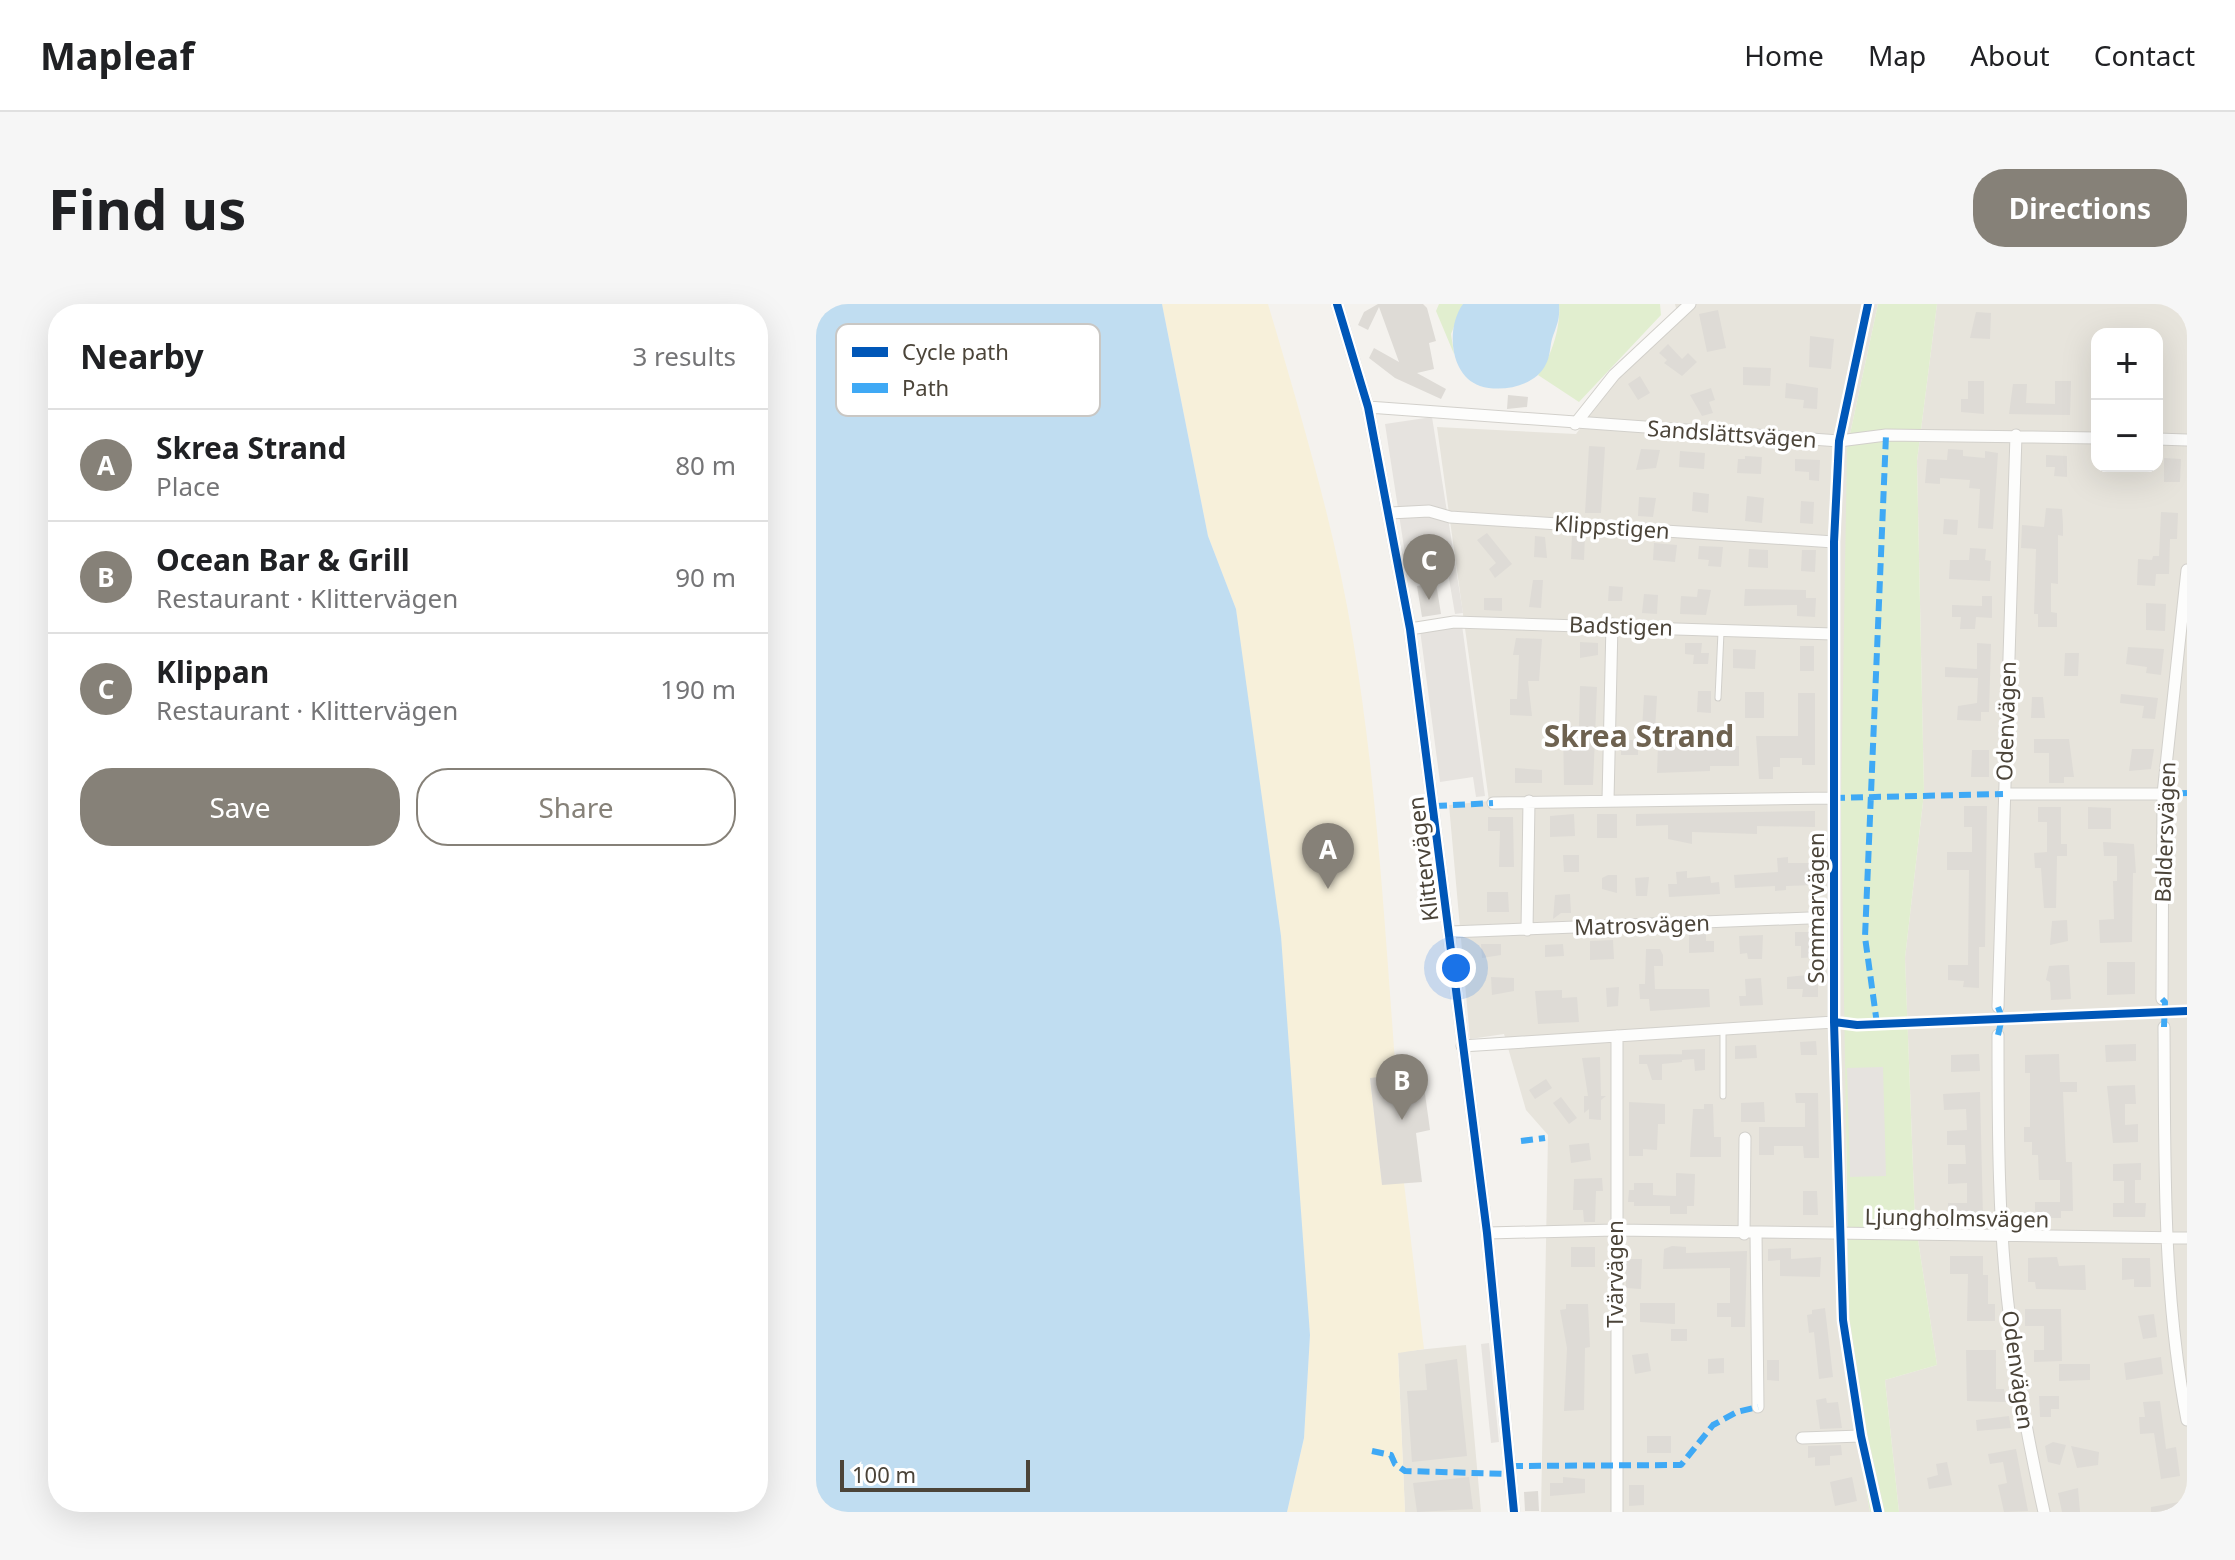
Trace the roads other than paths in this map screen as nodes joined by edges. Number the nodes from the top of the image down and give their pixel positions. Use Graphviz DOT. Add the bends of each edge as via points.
graph roads {
  1 [pos="1337,304"];
  2 [pos="1690,304"];
  3 [pos="1868,304"];
  4 [pos="1673,310"];
  5 [pos="1368,407"];
  6 [pos="1575,424"];
  7 [pos="2016,435"];
  8 [pos="2091,438"];
  9 [pos="2163,439"];
  10 [pos="2187,440"];
  11 [pos="1839,441"];
  12 [pos="1390,513"];
  13 [pos="1834,542"];
  14 [pos="2187,570"];
  15 [pos="1612,624"];
  16 [pos="1410,629"];
  17 [pos="1721,631"];
  18 [pos="1833,634"];
  19 [pos="1718,698"];
  20 [pos="2003,794"];
  21 [pos="2163,794"];
  22 [pos="1833,798"];
  23 [pos="1608,800"];
  24 [pos="1529,801"];
  25 [pos="1493,803"];
  26 [pos="1834,917"];
  27 [pos="1527,930"];
  28 [pos="1450,932"];
  29 [pos="2162,999"];
  30 [pos="1998,1007"];
  31 [pos="1834,1022"];
  32 [pos="2164,1027"];
  33 [pos="1723,1030"];
  34 [pos="1998,1035"];
  35 [pos="1617,1036"];
  36 [pos="1462,1046"];
  37 [pos="1723,1096"];
  38 [pos="1745,1138"];
  39 [pos="1615,1230"];
  40 [pos="1487,1233"];
  41 [pos="1750,1234"];
  42 [pos="1838,1235"];
  43 [pos="2002,1237"];
  44 [pos="2165,1238"];
  45 [pos="2187,1238"];
  46 [pos="1758,1407"];
  47 [pos="2187,1420"];
  48 [pos="1861,1436"];
  49 [pos="1802,1438"];
  50 [pos="1514,1512"];
  51 [pos="1617,1512"];
  52 [pos="1878,1512"];
  53 [pos="2044,1512"];
  1 -- 5 [label="street, Klittervägen"];
  2 -- 4 [label="street"];
  3 -- 11 [label="street, Sommarvägen"];
  4 -- 6 [label="street"];
  5 -- 6 [label="street, Sandslättsvägen"];
  5 -- 12 [label="street, Klittervägen"];
  6 -- 11 [label="street, Sandslättsvägen"];
  7 -- 8 [label="street, Sandslättsvägen"];
  7 -- 11 [label="street, Sandslättsvägen" via="1886,435"];
  7 -- 20 [label="street, Odenvägen"];
  9 -- 10 [label="street"];
  11 -- 13 [label="street, Sommarvägen"];
  12 -- 13 [label="street, Klippstigen" via="1429,511 1450,517"];
  12 -- 16 [label="street, Klittervägen"];
  13 -- 18 [label="street, Sommarvägen"];
  14 -- 21 [label="street, Baldersvägen"];
  15 -- 16 [label="street, Badstigen" via="1454,622"];
  15 -- 17 [label="street, Badstigen"];
  15 -- 23 [label="street"];
  16 -- 28 [label="street, Klittervägen"];
  17 -- 18 [label="street, Badstigen"];
  17 -- 19 [label="lane"];
  18 -- 22 [label="street, Sommarvägen"];
  20 -- 21 [label="street"];
  20 -- 30 [label="street, Odenvägen"];
  21 -- 29 [label="street, Baldersvägen"];
  22 -- 23 [label="street"];
  22 -- 26 [label="street, Sommarvägen"];
  23 -- 24 [label="street"];
  24 -- 25 [label="street"];
  24 -- 27 [label="street"];
  26 -- 27 [label="street, Matrosvägen"];
  26 -- 31 [label="street, Sommarvägen"];
  27 -- 28 [label="street, Matrosvägen"];
  28 -- 36 [label="street, Klittervägen"];
  31 -- 33 [label="street"];
  31 -- 42 [label="street, Sommarvägen"];
  32 -- 44 [label="street"];
  33 -- 35 [label="street"];
  33 -- 37 [label="lane"];
  34 -- 43 [label="street, Odenvägen"];
  35 -- 36 [label="street"];
  35 -- 39 [label="street, Tvärvägen"];
  36 -- 40 [label="street, Klittervägen"];
  38 -- 41 [label="street"];
  39 -- 40 [label="street, Ljungholmsvägen"];
  39 -- 41 [label="street, Ljungholmsvägen"];
  39 -- 51 [label="street, Tvärvägen"];
  40 -- 50 [label="street, Klittervägen"];
  41 -- 42 [label="street, Ljungholmsvägen"];
  41 -- 46 [label="street"];
  42 -- 43 [label="street, Ljungholmsvägen"];
  42 -- 48 [label="street, Sommarvägen" via="1843,1320"];
  43 -- 44 [label="street, Ljungholmsvägen"];
  43 -- 53 [label="street, Odenvägen" via="2027,1433"];
  44 -- 45 [label="street, Ljungholmsvägen"];
  44 -- 47 [label="street"];
  48 -- 49 [label="street"];
  48 -- 52 [label="street, Sommarvägen"];
}
